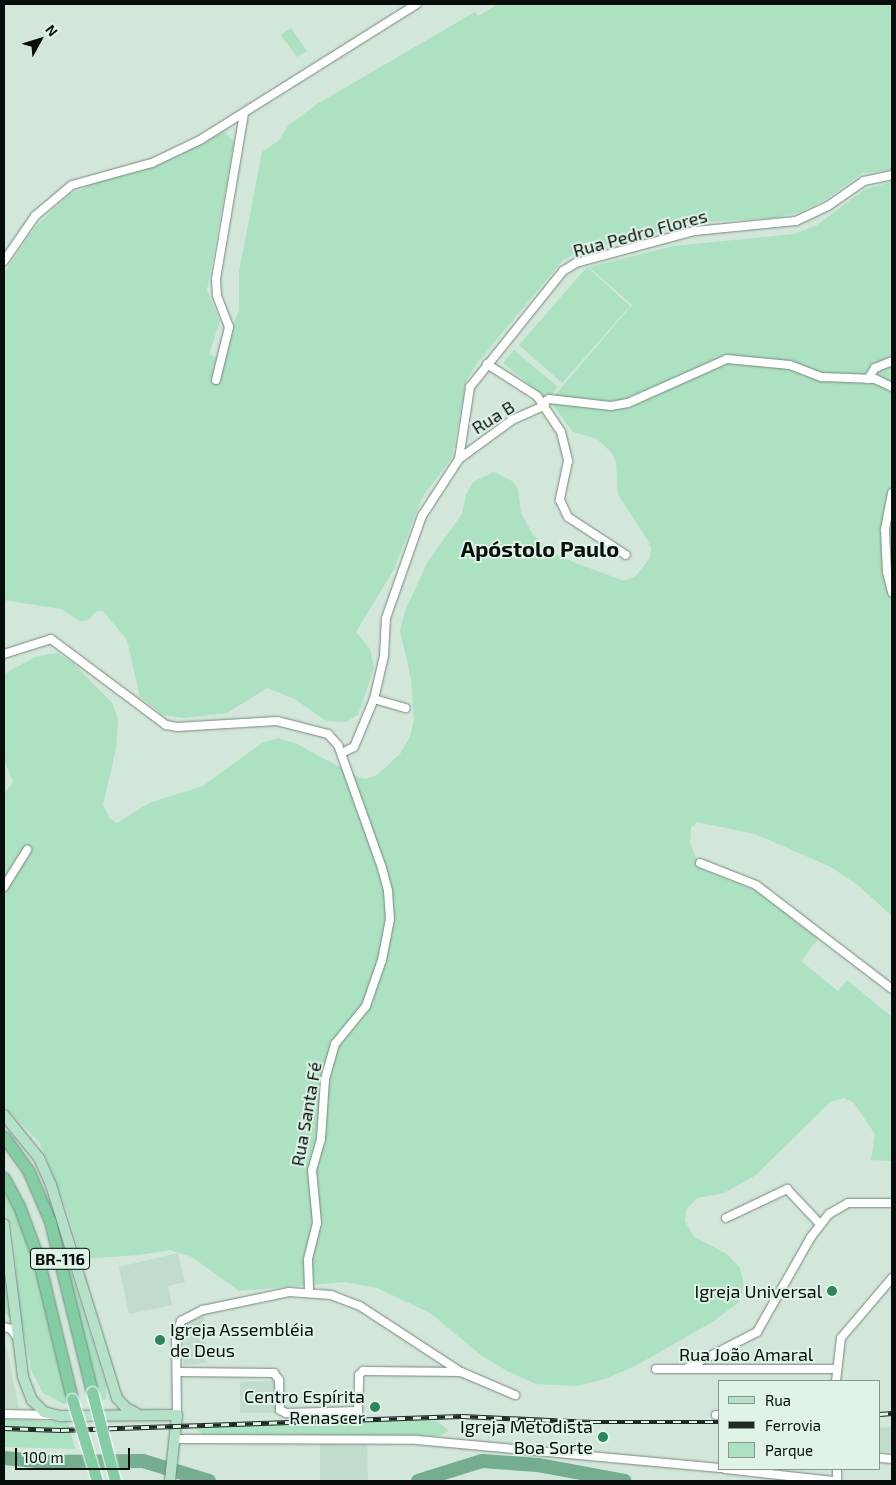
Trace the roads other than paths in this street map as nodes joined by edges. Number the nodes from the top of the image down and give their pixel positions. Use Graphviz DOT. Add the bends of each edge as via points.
graph roads {
  1 [pos="417,4"];
  2 [pos="244,114"];
  3 [pos="892,175"];
  4 [pos="4,261"];
  5 [pos="892,361"];
  6 [pos="487,364"];
  7 [pos="868,379"];
  8 [pos="216,380"];
  9 [pos="892,387"];
  10 [pos="544,404"];
  11 [pos="459,458"];
  12 [pos="892,493"];
  13 [pos="626,555"];
  14 [pos="892,592"];
  15 [pos="4,654"];
  16 [pos="374,699"];
  17 [pos="406,708"];
  18 [pos="342,753"];
  19 [pos="27,850"];
  20 [pos="700,864"];
  21 [pos="4,888"];
  22 [pos="892,989"];
  23 [pos="4,1115"];
  24 [pos="4,1137"];
  25 [pos="4,1178"];
  26 [pos="892,1203"];
  27 [pos="726,1218"];
  28 [pos="819,1223"];
  29 [pos="4,1224"];
  30 [pos="892,1278"];
  31 [pos="309,1291"];
  32 [pos="4,1318"];
  33 [pos="4,1327"];
  34 [pos="16,1334"];
  35 [pos="443,1359"];
  36 [pos="687,1368"];
  37 [pos="656,1369"];
  38 [pos="836,1369"];
  39 [pos="439,1371"];
  40 [pos="178,1372"];
  41 [pos="461,1372"];
  42 [pos="836,1380"];
  43 [pos="115,1387"];
  44 [pos="515,1395"];
  45 [pos="4,1414"];
  46 [pos="103,1414"];
  47 [pos="148,1414"];
  48 [pos="53,1415"];
  49 [pos="178,1415"];
  50 [pos="177,1439"];
  51 [pos="718,1468"];
  52 [pos="734,1470"];
  53 [pos="97,1481"];
  54 [pos="115,1481"];
  55 [pos="170,1481"];
  56 [pos="833,1481"];
  1 -- 2 [label="street"];
  2 -- 4 [label="street" via="166,157 72,185 35,216"];
  2 -- 8 [label="street" via="216,279 229,328"];
  3 -- 6 [label="street, Rua Pedro Flores" via="864,181 823,209 796,221 695,230 576,263 558,276"];
  5 -- 7 [label="street" via="875,368"];
  6 -- 10 [label="street" via="531,391"];
  6 -- 11 [label="street, Rua Pedro Flores" via="469,391"];
  7 -- 9 [label="street, Rua B" via="881,380"];
  7 -- 10 [label="street, Rua B" via="822,377 790,365 727,359 628,403 611,406 549,399"];
  10 -- 11 [label="street, Rua B" via="512,420"];
  10 -- 13 [label="street" via="561,432 567,453 560,500 564,510 578,526"];
  11 -- 16 [label="street, Rua Pedro Flores" via="422,516 386,618 384,656"];
  12 -- 14 [label="street" via="885,530 887,572"];
  15 -- 18 [label="street" via="42,639 51,639 166,725 177,727 266,720 288,723 328,734"];
  16 -- 17 [label="street"];
  16 -- 18 [label="street, Rua Pedro Flores" via="354,747"];
  18 -- 31 [label="street, Rua Santa Fé" via="382,868 390,919 382,960 366,1006 335,1044 325,1080 321,1139 312,1170 317,1223 308,1260"];
  19 -- 21 [label="street"];
  20 -- 22 [label="street" via="756,885"];
  23 -- 43 [label="main road" via="40,1158 52,1185"];
  24 -- 54 [label="highway, BR-116, bridge" via="28,1170 50,1221"];
  25 -- 53 [label="highway, BR-116, bridge" via="19,1206 38,1258 72,1398"];
  26 -- 28 [label="street" via="848,1203"];
  27 -- 28 [label="street" via="786,1189"];
  28 -- 36 [label="street" via="757,1332"];
  29 -- 34 [label="main road"];
  30 -- 38 [label="street" via="847,1327 837,1349"];
  31 -- 35 [label="street" via="360,1306"];
  31 -- 40 [label="street" via="266,1295 189,1315 177,1329"];
  32 -- 34 [label="street"];
  33 -- 34 [label="street"];
  34 -- 48 [label="main road" via="28,1393 41,1409"];
  35 -- 39 [label="street"];
  35 -- 41 [label="street"];
  36 -- 37 [label="street, Rua João Amaral"];
  36 -- 38 [label="street, Rua João Amaral"];
  38 -- 42 [label="street"];
  39 -- 40 [label="street" via="363,1371 359,1375 358,1411 286,1413 280,1410 279,1380 274,1373"];
  39 -- 41 [label="street"];
  40 -- 49 [label="street"];
  41 -- 44 [label="street"];
  43 -- 46 [label="main road" via="114,1407"];
  43 -- 47 [label="main road" via="126,1409"];
  45 -- 48 [label="street"];
  46 -- 47 [label="main road"];
  46 -- 48 [label="main road"];
  47 -- 49 [label="main road"];
  49 -- 50 [label="main road"];
  50 -- 51 [label="street" via="417,1440"];
  50 -- 55 [label="main road"];
  52 -- 56 [label="street"];
}
